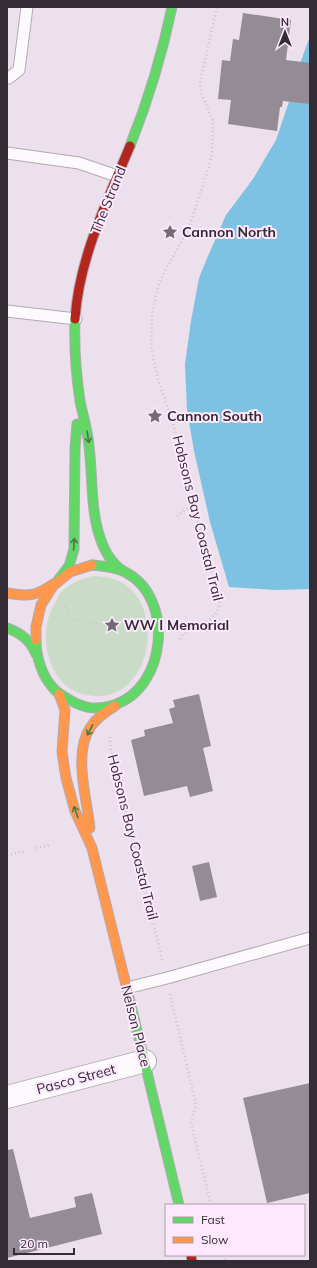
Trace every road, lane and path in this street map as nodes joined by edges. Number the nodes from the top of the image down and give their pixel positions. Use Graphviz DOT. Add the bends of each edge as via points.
graph roads {
  1 [pos="27,7"];
  2 [pos="172,7"];
  3 [pos="217,7"];
  4 [pos="7,78"];
  5 [pos="7,153"];
  6 [pos="117,176"];
  7 [pos="7,311"];
  8 [pos="76,319"];
  9 [pos="80,399"];
  10 [pos="193,504"];
  11 [pos="177,516"];
  12 [pos="127,573"];
  13 [pos="58,580"];
  14 [pos="7,593"];
  15 [pos="64,603"];
  16 [pos="106,625"];
  17 [pos="7,628"];
  18 [pos="179,642"];
  19 [pos="36,654"];
  20 [pos="59,694"];
  21 [pos="118,704"];
  22 [pos="112,732"];
  23 [pos="50,844"];
  24 [pos="36,848"];
  25 [pos="92,848"];
  26 [pos="26,850"];
  27 [pos="7,855"];
  28 [pos="310,938"];
  29 [pos="167,978"];
  30 [pos="127,988"];
  31 [pos="145,1061"];
  32 [pos="7,1097"];
  33 [pos="179,1204"];
  34 [pos="212,1204"];
  1 -- 4 [label="lane" via="18,70"];
  2 -- 6 [label="street, The Strand" via="150,96"];
  3 -- 10 [label="path, Hobsons Bay Coastal Trail" via="200,83 201,93 213,121 210,163 189,227 161,279 151,325 155,371 174,422"];
  5 -- 6 [label="lane" via="79,163"];
  6 -- 8 [label="street, The Strand" via="83,266 76,303"];
  7 -- 8 [label="lane"];
  8 -- 9 [label="street, The Strand"];
  9 -- 12 [label="street, The Strand, one-way" via="88,437 100,538 110,560"];
  13 -- 9 [label="street, The Strand, one-way" via="68,568 74,549 75,448"];
  10 -- 11 [label="path"];
  10 -- 18 [label="path, Hobsons Bay Coastal Trail" via="218,589 220,606 208,620 186,632"];
  12 -- 13 [label="street" via="92,565 74,570"];
  12 -- 21 [label="street" via="143,586 151,600 159,625 159,642 154,666 146,681 132,696"];
  13 -- 14 [label="street" via="38,594"];
  13 -- 19 [label="street" via="45,597 40,610"];
  15 -- 16 [label="path" via="71,620"];
  17 -- 19 [label="street" via="28,638"];
  19 -- 20 [label="street" via="46,680"];
  20 -- 21 [label="street" via="71,702 90,708"];
  25 -- 20 [label="street, Nelson Place, one-way" via="75,810 66,778 62,752 65,710"];
  21 -- 25 [label="street, Nelson Place, one-way" via="93,723 82,754"];
  22 -- 29 [label="path, Hobsons Bay Coastal Trail" via="111,750"];
  23 -- 24 [label="path"];
  25 -- 30 [label="street, Nelson Place"];
  26 -- 27 [label="path"];
  28 -- 29 [label="lane"];
  29 -- 30 [label="lane"];
  29 -- 34 [label="path, Hobsons Bay Coastal Trail" via="196,1105 191,1123"];
  30 -- 31 [label="street, Nelson Place"];
  31 -- 32 [label="street, Pasco Street"];
  31 -- 33 [label="street, Nelson Place"];
}
